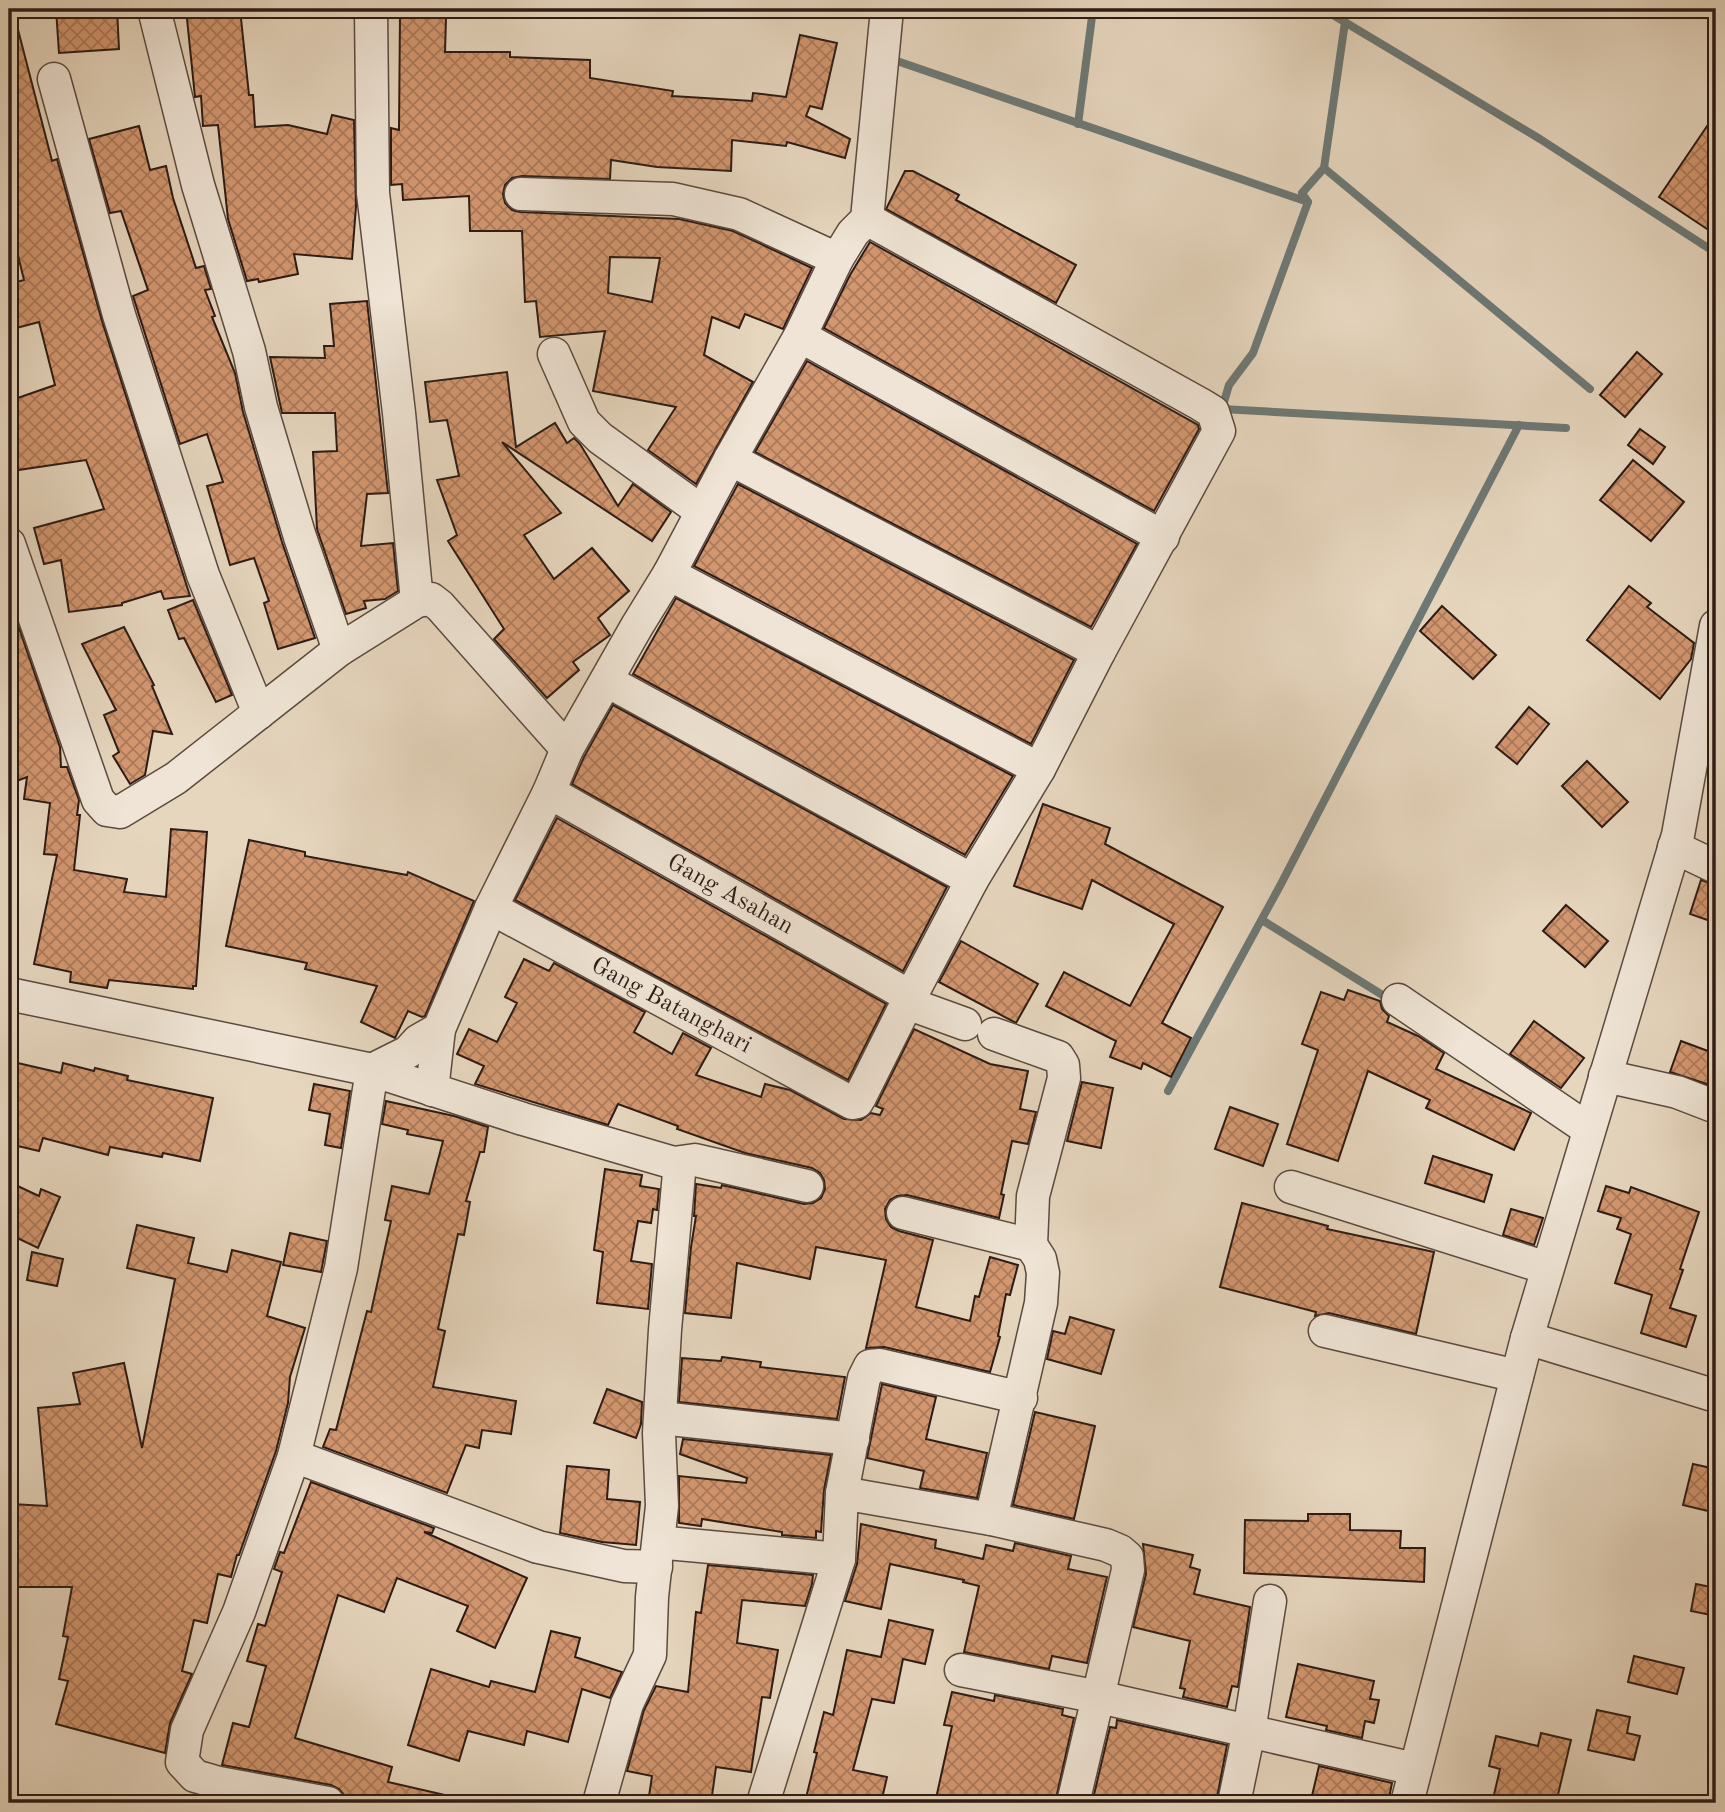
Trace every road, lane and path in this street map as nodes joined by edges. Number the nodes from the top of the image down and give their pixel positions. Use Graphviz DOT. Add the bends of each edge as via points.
graph roads {
  1 [pos="155,9"];
  2 [pos="371,9"];
  3 [pos="887,9"];
  4 [pos="54,79"];
  5 [pos="521,194"];
  6 [pos="867,219"];
  7 [pos="837,259"];
  8 [pos="800,336"];
  9 [pos="554,354"];
  10 [pos="730,459"];
  11 [pos="701,512"];
  12 [pos="1163,537"];
  13 [pos="9,544"];
  14 [pos="669,574"];
  15 [pos="417,601"];
  16 [pos="1716,625"];
  17 [pos="339,650"];
  18 [pos="1099,652"];
  19 [pos="607,681"];
  20 [pos="259,713"];
  21 [pos="567,749"];
  22 [pos="1039,769"];
  23 [pos="549,793"];
  24 [pos="1674,847"];
  25 [pos="1716,867"];
  26 [pos="972,880"];
  27 [pos="491,908"];
  28 [pos="9,994"];
  29 [pos="909,1000"];
  30 [pos="1398,1000"];
  31 [pos="439,1029"];
  32 [pos="372,1070"];
  33 [pos="1605,1076"];
  34 [pos="432,1090"];
  35 [pos="1716,1107"];
  36 [pos="1588,1129"];
  37 [pos="674,1163"];
  38 [pos="807,1185"];
  39 [pos="1291,1187"];
  40 [pos="903,1213"];
  41 [pos="1031,1245"];
  42 [pos="1547,1268"];
  43 [pos="1325,1331"];
  44 [pos="1527,1338"];
  45 [pos="1517,1376"];
  46 [pos="1716,1396"];
  47 [pos="1021,1398"];
  48 [pos="670,1419"];
  49 [pos="853,1439"];
  50 [pos="294,1456"];
  51 [pos="842,1493"];
  52 [pos="991,1519"];
  53 [pos="662,1555"];
  54 [pos="839,1559"];
  55 [pos="1270,1601"];
  56 [pos="961,1670"];
  57 [pos="1099,1697"];
  58 [pos="1249,1731"];
  59 [pos="1415,1769"];
  60 [pos="328,1803"];
  61 [pos="599,1803"];
  62 [pos="763,1803"];
  63 [pos="1073,1803"];
  64 [pos="1234,1803"];
  65 [pos="1407,1803"];
  1 -- 17 [label="street" via="198,185 249,351 261,407"];
  2 -- 15 [label="street" via="373,193"];
  3 -- 6 [label="street"];
  4 -- 20 [label="street" via="119,315 203,575"];
  5 -- 7 [label="street" via="673,199 738,214"];
  6 -- 7 [label="street"];
  6 -- 12 [label="street" via="1213,412 1220,431"];
  7 -- 8 [label="street"];
  8 -- 10 [label="street"];
  8 -- 12 [label="street"];
  9 -- 11 [label="street" via="584,422"];
  10 -- 11 [label="street"];
  10 -- 18 [label="street"];
  11 -- 14 [label="street"];
  12 -- 18 [label="street"];
  13 -- 20 [label="street" via="98,800 107,810 120,812 176,778"];
  14 -- 19 [label="street"];
  14 -- 22 [label="street"];
  15 -- 17 [label="street"];
  15 -- 21 [label="street" via="431,599 440,606"];
  16 -- 24 [label="street"];
  17 -- 20 [label="street"];
  18 -- 22 [label="street"];
  19 -- 21 [label="street"];
  19 -- 26 [label="street"];
  21 -- 23 [label="street"];
  22 -- 26 [label="street"];
  23 -- 27 [label="street"];
  23 -- 29 [label="street, Gang Asahan"];
  24 -- 25 [label="street"];
  24 -- 33 [label="street"];
  26 -- 29 [label="street"];
  27 -- 29 [label="street, Gang Batanghari" via="852,1103 860,1097"];
  27 -- 31 [label="street"];
  28 -- 32 [label="street"];
  29 -- 41 [label="street, Gang Asahan" via="1061,1060 1063,1078 1034,1196"];
  30 -- 36 [label="street"];
  31 -- 32 [label="street"];
  31 -- 34 [label="street"];
  32 -- 34 [label="street"];
  32 -- 50 [label="street" via="341,1268"];
  33 -- 35 [label="street" via="1677,1092"];
  33 -- 36 [label="street"];
  34 -- 37 [label="street"];
  36 -- 42 [label="street"];
  37 -- 38 [label="street" via="695,1160"];
  37 -- 53 [label="street" via="678,1173 659,1433"];
  39 -- 42 [label="street"];
  40 -- 41 [label="street"];
  41 -- 47 [label="street" via="1043,1273"];
  42 -- 44 [label="street"];
  43 -- 45 [label="street"];
  44 -- 45 [label="street"];
  44 -- 46 [label="street"];
  45 -- 59 [label="street"];
  47 -- 49 [label="street" via="870,1366"];
  47 -- 52 [label="street"];
  48 -- 49 [label="street"];
  49 -- 51 [label="street"];
  50 -- 53 [label="street" via="538,1547 624,1566"];
  50 -- 60 [label="street" via="239,1612 187,1730 183,1762 195,1776 219,1783"];
  51 -- 52 [label="street"];
  51 -- 54 [label="street"];
  52 -- 57 [label="street" via="1106,1545 1127,1557 1128,1570"];
  53 -- 54 [label="street"];
  53 -- 61 [label="street" via="652,1597 650,1655 627,1704"];
  54 -- 62 [label="street"];
  55 -- 58 [label="street"];
  56 -- 57 [label="street"];
  57 -- 58 [label="street"];
  57 -- 63 [label="street"];
  58 -- 59 [label="street"];
  58 -- 64 [label="street"];
  59 -- 65 [label="street"];
}
